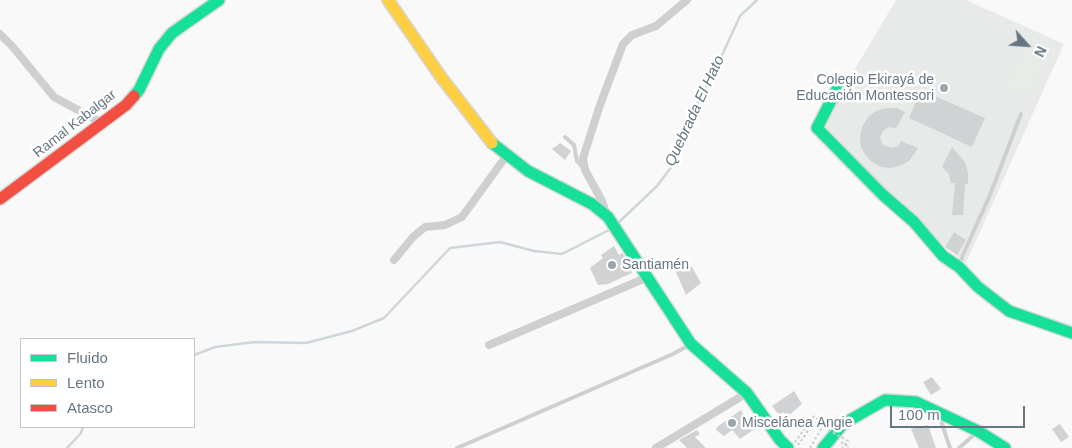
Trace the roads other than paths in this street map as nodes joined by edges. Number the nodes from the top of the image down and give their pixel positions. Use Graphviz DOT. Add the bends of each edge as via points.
graph roads {
  1 [pos="219,0"];
  2 [pos="388,0"];
  3 [pos="687,0"];
  4 [pos="679,3"];
  5 [pos="0,34"];
  6 [pos="841,81"];
  7 [pos="1021,114"];
  8 [pos="102,124"];
  9 [pos="566,137"];
  10 [pos="507,155"];
  11 [pos="585,170"];
  12 [pos="0,199"];
  13 [pos="612,223"];
  14 [pos="394,260"];
  15 [pos="959,267"];
  16 [pos="648,277"];
  17 [pos="1072,333"];
  18 [pos="489,344"];
  19 [pos="691,344"];
  20 [pos="747,393"];
  21 [pos="937,411"];
  22 [pos="978,431"];
  23 [pos="457,448"];
  24 [pos="656,448"];
  25 [pos="788,448"];
  26 [pos="823,448"];
  27 [pos="950,448"];
  28 [pos="960,448"];
  29 [pos="1005,448"];
  1 -- 8 [label="street, Ramal Kabalgar" via="172,33 159,49 139,90"];
  2 -- 10 [label="street" via="441,77 494,145"];
  3 -- 4 [label="street"];
  4 -- 11 [label="street" via="656,26 632,35 623,44 583,158"];
  5 -- 8 [label="street" via="54,97"];
  6 -- 15 [label="street" via="817,128 914,222 943,256"];
  7 -- 15 [label="lane"];
  8 -- 12 [label="street, Ramal Kabalgar"];
  9 -- 11 [label="lane" via="574,145 577,161"];
  10 -- 13 [label="street" via="528,171 592,204"];
  10 -- 14 [label="street" via="462,217 445,225 425,227"];
  11 -- 13 [label="street"];
  13 -- 16 [label="street"];
  15 -- 17 [label="street" via="1009,311"];
  16 -- 18 [label="street"];
  16 -- 19 [label="street"];
  19 -- 20 [label="street"];
  19 -- 23 [label="lane"];
  20 -- 24 [label="street"];
  20 -- 25 [label="street"];
  21 -- 22 [label="street"];
  21 -- 26 [label="street" via="916,402 885,400 843,424"];
  21 -- 27 [label="lane"];
  22 -- 28 [label="lane"];
  22 -- 29 [label="street"];
}
